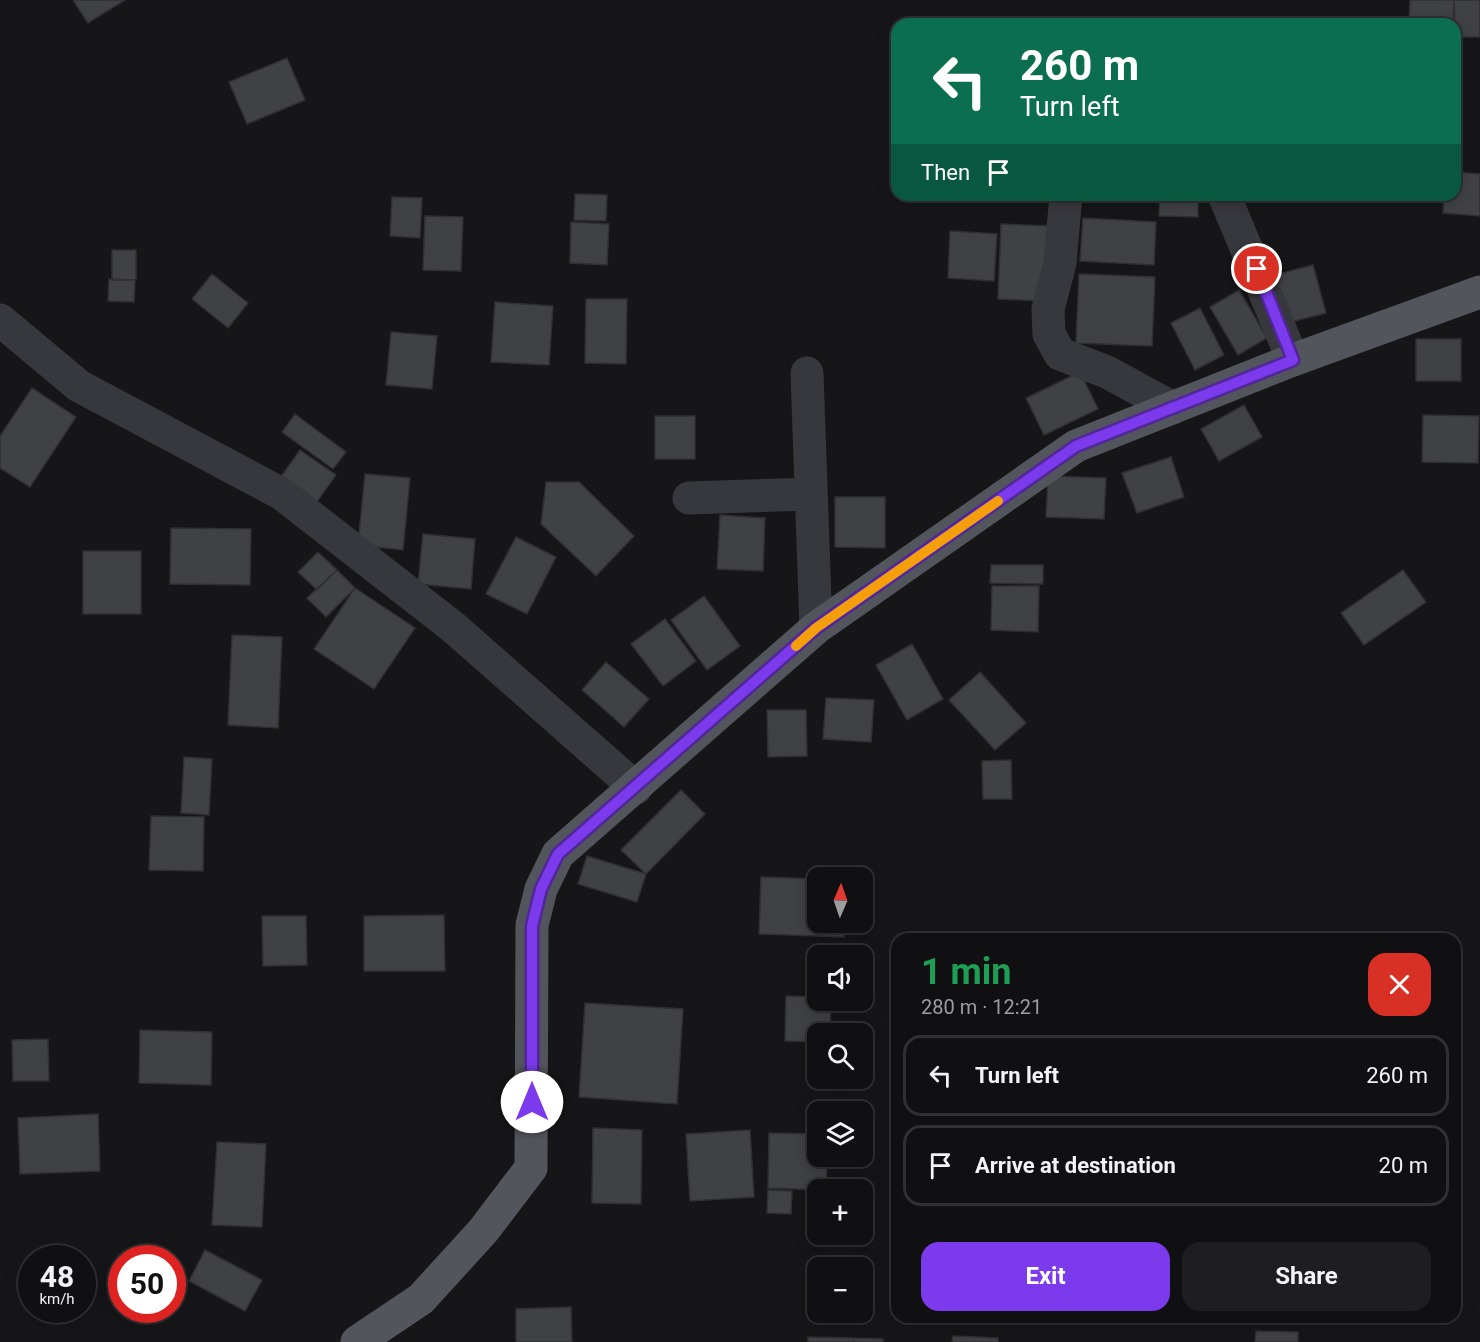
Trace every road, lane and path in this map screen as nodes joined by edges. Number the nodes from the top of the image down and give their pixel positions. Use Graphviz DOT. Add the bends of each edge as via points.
graph roads {
  1 [pos="1065,201"];
  2 [pos="1227,201"];
  3 [pos="1480,292"];
  4 [pos="0,320"];
  5 [pos="1293,360"];
  6 [pos="807,373"];
  7 [pos="1173,408"];
  8 [pos="811,494"];
  9 [pos="689,498"];
  10 [pos="816,628"];
  11 [pos="636,788"];
  12 [pos="357,1342"];
  1 -- 7 [label="street" via="1060,263 1048,309 1049,334 1060,354 1107,372"];
  2 -- 5 [label="street"];
  3 -- 5 [label="main road"];
  4 -- 11 [label="street" via="79,386 282,494 453,627"];
  5 -- 7 [label="main road"];
  6 -- 8 [label="street"];
  7 -- 10 [label="main road" via="1076,446"];
  8 -- 9 [label="street"];
  8 -- 10 [label="street"];
  10 -- 11 [label="main road"];
  11 -- 12 [label="main road" via="558,854 541,889 532,926 531,1168 483,1231 421,1299"];
}
